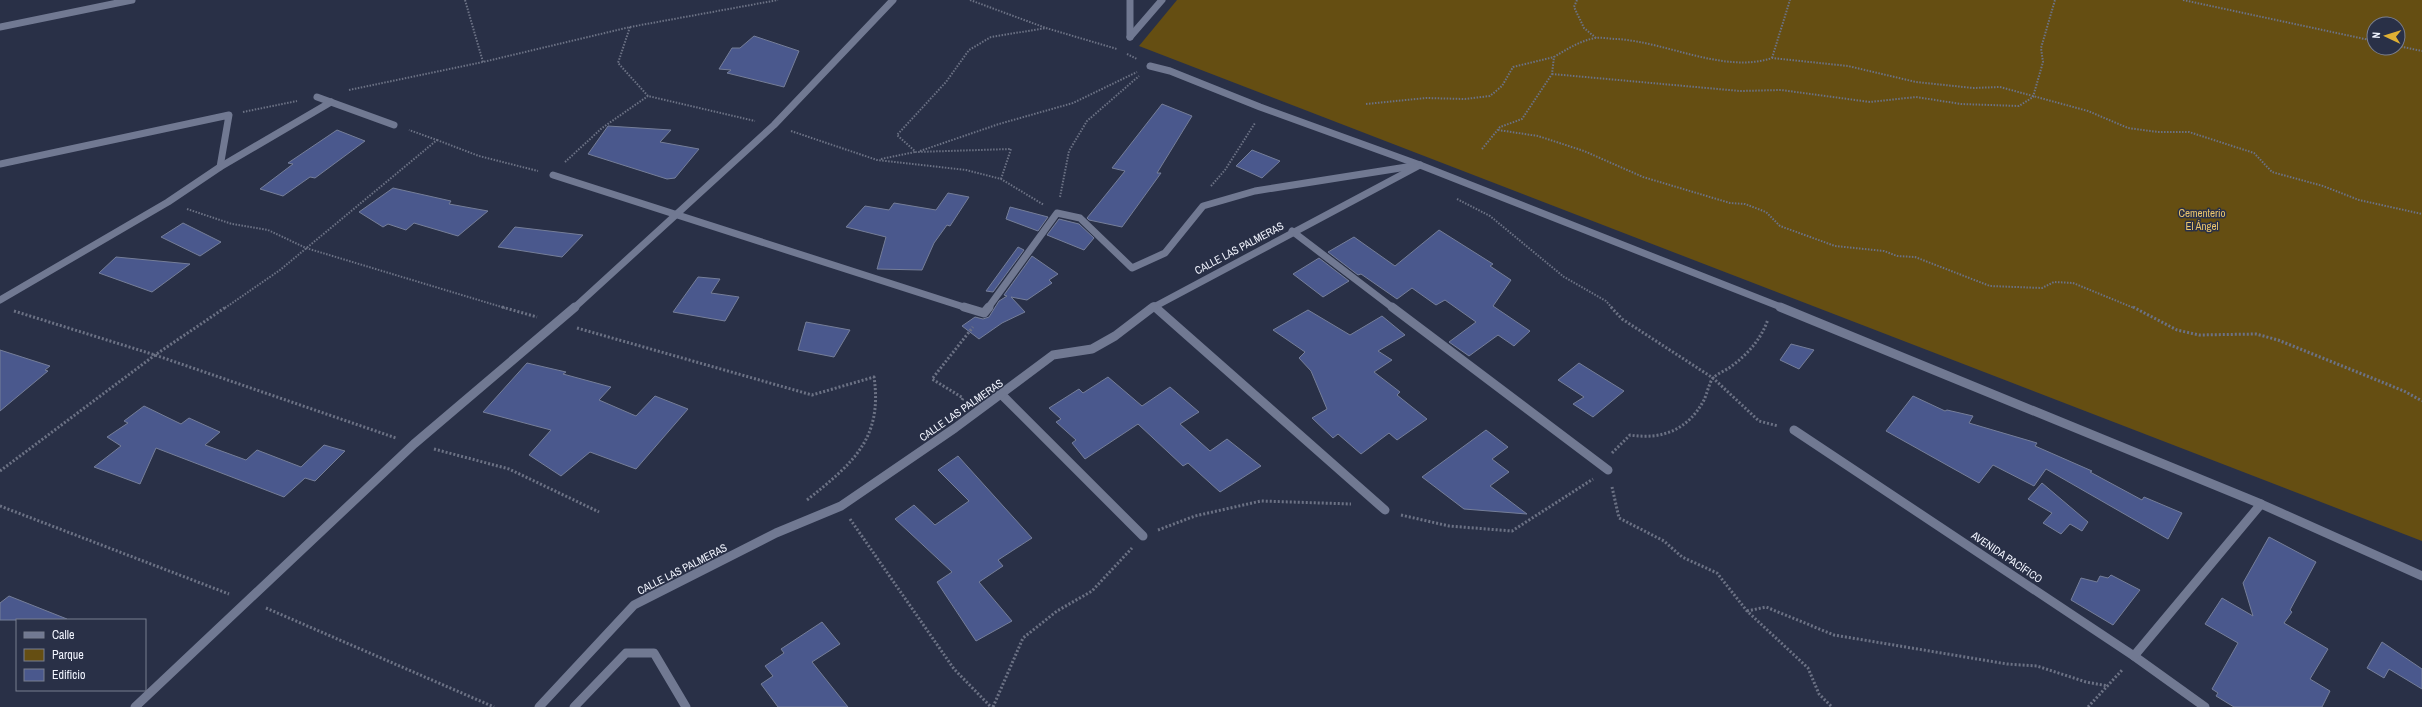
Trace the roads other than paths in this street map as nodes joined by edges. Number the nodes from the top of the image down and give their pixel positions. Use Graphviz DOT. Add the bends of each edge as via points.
graph roads {
  1 [pos="132,0"];
  2 [pos="893,0"];
  3 [pos="1130,0"];
  4 [pos="1162,0"];
  5 [pos="0,27"];
  6 [pos="1150,66"];
  7 [pos="317,97"];
  8 [pos="331,102"];
  9 [pos="394,125"];
  10 [pos="0,164"];
  11 [pos="1420,165"];
  12 [pos="220,167"];
  13 [pos="552,175"];
  14 [pos="674,214"];
  15 [pos="1292,231"];
  16 [pos="0,300"];
  17 [pos="1154,306"];
  18 [pos="1002,395"];
  19 [pos="1794,430"];
  20 [pos="1608,470"];
  21 [pos="2261,504"];
  22 [pos="1385,510"];
  23 [pos="1143,536"];
  24 [pos="2422,576"];
  25 [pos="2134,656"];
  26 [pos="135,707"];
  27 [pos="539,707"];
  28 [pos="574,707"];
  29 [pos="686,707"];
  30 [pos="2205,707"];
  1 -- 5 [label="street"];
  2 -- 14 [label="street" via="774,125"];
  3 -- 4 [label="street" via="1130,38"];
  6 -- 11 [label="street"];
  7 -- 8 [label="street"];
  8 -- 9 [label="street"];
  8 -- 12 [label="street"];
  10 -- 12 [label="street" via="229,115"];
  11 -- 14 [label="street" via="1254,191 1203,206 1165,253 1132,268 1080,218 1057,213 984,313"];
  11 -- 15 [label="street, CALLE LAS PALMERAS"];
  11 -- 21 [label="street" via="1822,323"];
  12 -- 16 [label="street" via="168,202"];
  13 -- 14 [label="street"];
  14 -- 26 [label="street" via="557,323 414,444"];
  15 -- 17 [label="street, CALLE LAS PALMERAS"];
  15 -- 20 [label="street"];
  17 -- 18 [label="street, CALLE LAS PALMERAS" via="1092,349 1053,355"];
  17 -- 22 [label="street"];
  18 -- 23 [label="street"];
  18 -- 27 [label="street, CALLE LAS PALMERAS" via="841,506 776,533 634,605"];
  19 -- 25 [label="street, AVENIDA PACÍFICO"];
  21 -- 24 [label="street"];
  21 -- 25 [label="street"];
  25 -- 30 [label="street, AVENIDA PACÍFICO"];
  28 -- 29 [label="street" via="626,653 654,653"];
}
